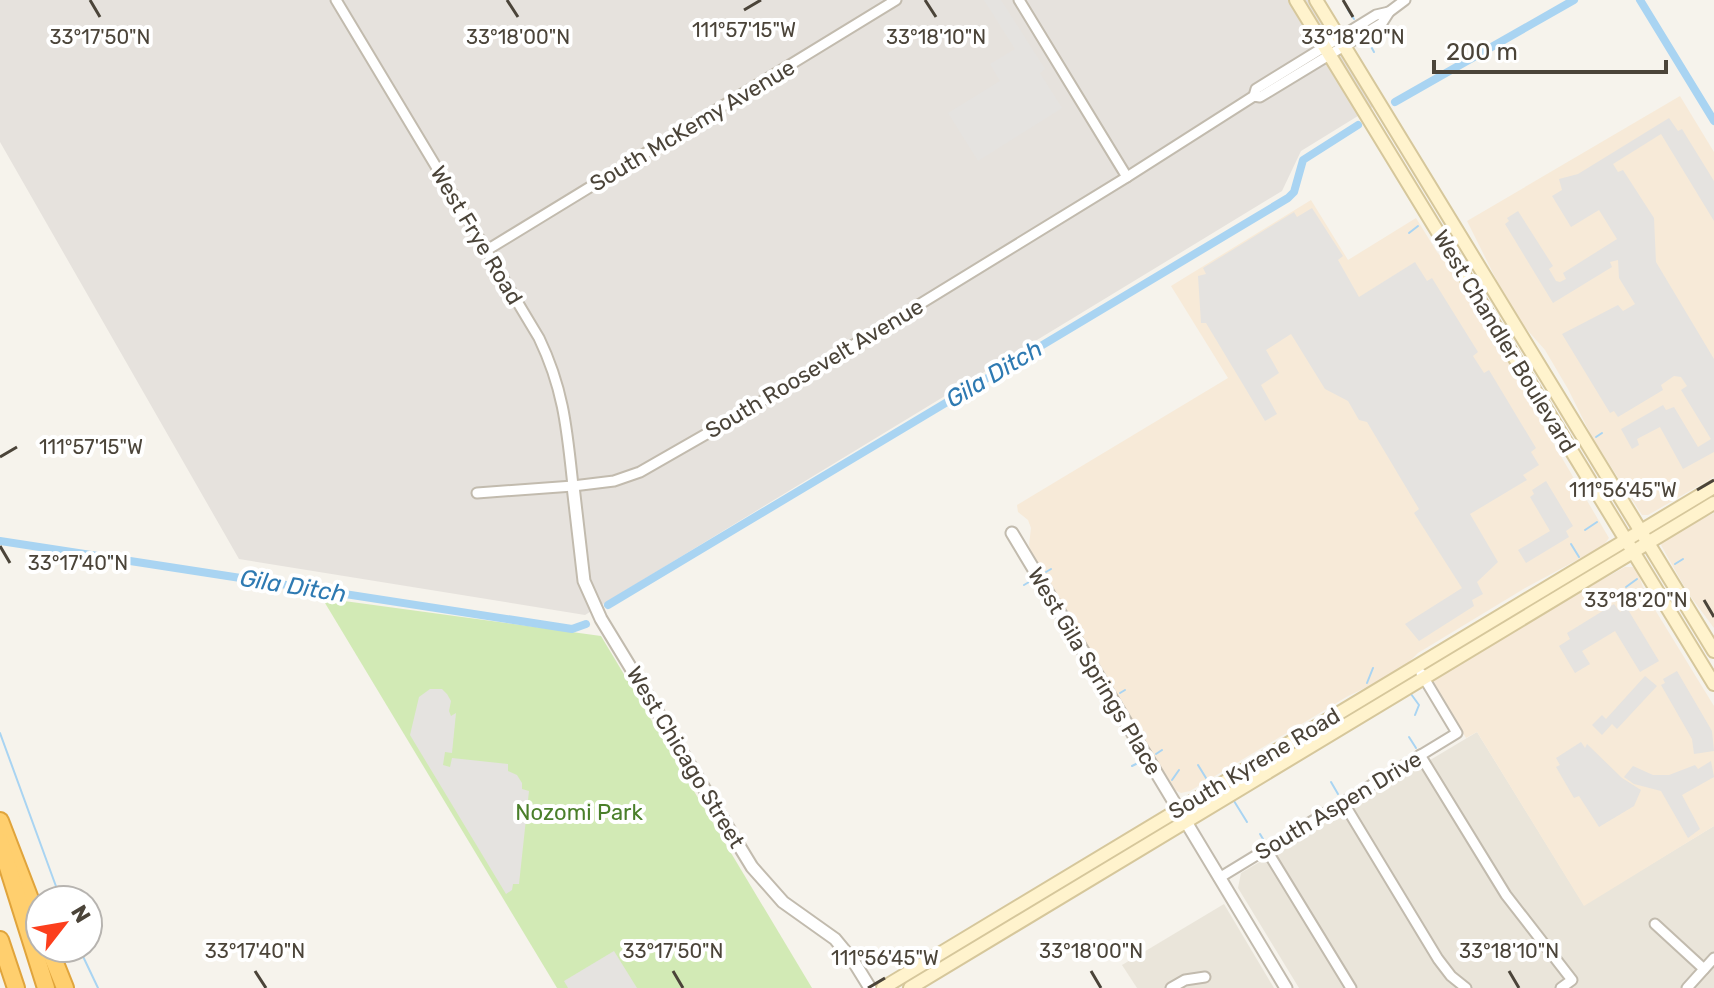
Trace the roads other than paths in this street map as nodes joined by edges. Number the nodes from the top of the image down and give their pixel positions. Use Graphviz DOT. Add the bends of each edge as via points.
graph roads {
  1 [pos="336,0"];
  2 [pos="896,0"];
  3 [pos="1019,0"];
  4 [pos="1296,0"];
  5 [pos="1316,0"];
  6 [pos="1405,0"];
  7 [pos="1342,42"];
  8 [pos="1327,51"];
  9 [pos="1127,177"];
  10 [pos="487,250"];
  11 [pos="573,486"];
  12 [pos="1714,487"];
  13 [pos="477,493"];
  14 [pos="1714,503"];
  15 [pos="1640,530"];
  16 [pos="1012,533"];
  17 [pos="1648,542"];
  18 [pos="1629,545"];
  19 [pos="1523,617"];
  20 [pos="1494,619"];
  21 [pos="1714,651"];
  22 [pos="1420,671"];
  23 [pos="1714,684"];
  24 [pos="1420,755"];
  25 [pos="1343,802"];
  26 [pos="1181,815"];
  27 [pos="0,821"];
  28 [pos="0,842"];
  29 [pos="1266,849"];
  30 [pos="1219,878"];
  31 [pos="24,884"];
  32 [pos="1655,924"];
  33 [pos="0,940"];
  34 [pos="1714,958"];
  35 [pos="55,964"];
  36 [pos="1704,969"];
  37 [pos="1205,977"];
  38 [pos="16,988"];
  39 [pos="46,988"];
  40 [pos="65,988"];
  41 [pos="870,988"];
  42 [pos="883,988"];
  43 [pos="910,988"];
  44 [pos="1171,988"];
  45 [pos="1286,988"];
  46 [pos="1351,988"];
  47 [pos="1466,988"];
  48 [pos="1561,988"];
  49 [pos="1687,988"];
  1 -- 10 [label="street, West Frye Road"];
  2 -- 10 [label="street, South McKemy Avenue"];
  3 -- 9 [label="street"];
  4 -- 8 [label="main road, West Chandler Boulevard"];
  5 -- 7 [label="main road, West Chandler Boulevard"];
  6 -- 7 [label="street, South Roosevelt Avenue" via="1382,23"];
  7 -- 8 [label="street, South Roosevelt Avenue"];
  7 -- 15 [label="main road, West Chandler Boulevard"];
  8 -- 9 [label="street, South Roosevelt Avenue" via="1256,89 1254,96"];
  8 -- 18 [label="main road, West Chandler Boulevard"];
  9 -- 11 [label="street, South Roosevelt Avenue" via="640,472"];
  10 -- 11 [label="street, West Frye Road" via="539,338 559,386"];
  11 -- 13 [label="street, South Roosevelt Avenue"];
  11 -- 41 [label="street, West Chicago Street" via="584,581 601,619 752,867 783,902 835,939"];
  12 -- 15 [label="main road"];
  14 -- 17 [label="main road"];
  15 -- 17 [label="main road, West Chandler Boulevard"];
  15 -- 18 [label="main road"];
  16 -- 26 [label="street, West Gila Springs Place"];
  17 -- 18 [label="main road"];
  17 -- 21 [label="main road, West Chandler Boulevard"];
  18 -- 19 [label="main road, South Kyrene Road"];
  18 -- 20 [label="main road, South Kyrene Road"];
  18 -- 23 [label="main road, West Chandler Boulevard"];
  19 -- 20 [label="main road"];
  19 -- 22 [label="main road, South Kyrene Road"];
  20 -- 22 [label="main road, South Kyrene Road"];
  22 -- 24 [label="street, South Aspen Drive" via="1457,733"];
  22 -- 26 [label="main road, South Kyrene Road"];
  24 -- 25 [label="street, South Aspen Drive"];
  24 -- 48 [label="street" via="1500,886 1572,980"];
  25 -- 29 [label="street, South Aspen Drive"];
  25 -- 47 [label="street" via="1444,968"];
  26 -- 30 [label="street, West Gila Springs Place"];
  26 -- 42 [label="main road, South Kyrene Road"];
  26 -- 43 [label="main road, South Kyrene Road"];
  27 -- 31 [label="highway"];
  28 -- 39 [label="highway"];
  29 -- 30 [label="street, South Aspen Drive"];
  29 -- 46 [label="street"];
  30 -- 45 [label="street, West Gila Springs Place"];
  32 -- 36 [label="street"];
  33 -- 38 [label="highway"];
  34 -- 36 [label="street"];
  35 -- 40 [label="highway"];
  36 -- 49 [label="street"];
  37 -- 44 [label="street"];
}
